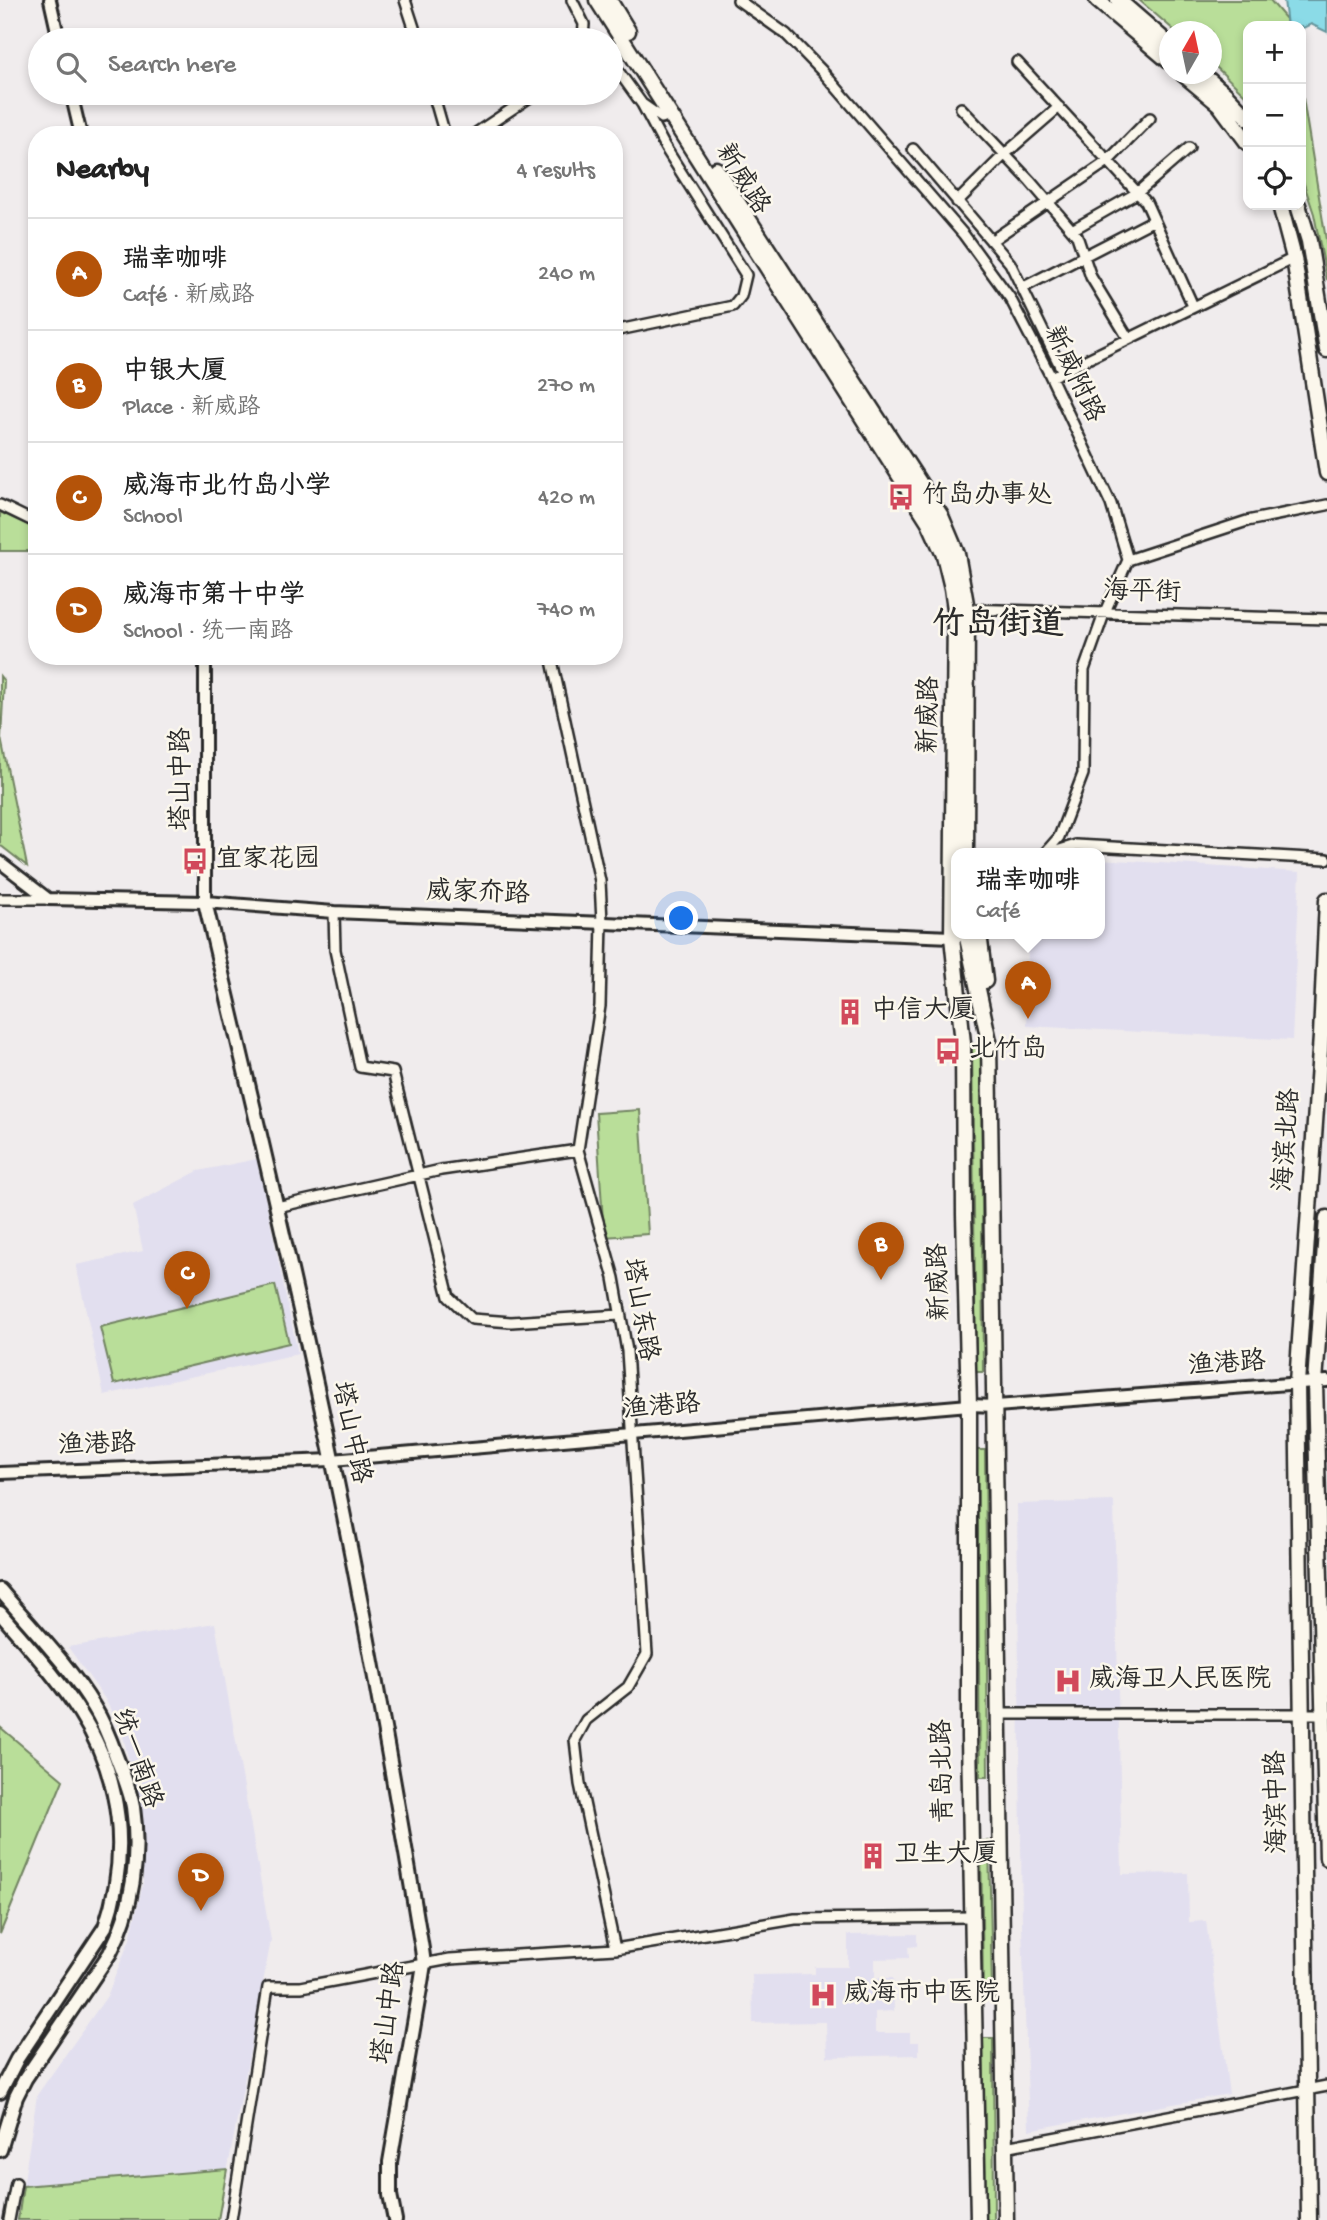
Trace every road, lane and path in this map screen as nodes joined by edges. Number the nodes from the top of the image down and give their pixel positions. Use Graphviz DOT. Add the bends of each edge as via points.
graph roads {
  1 [pos="50,0"];
  2 [pos="405,0"];
  3 [pos="572,0"];
  4 [pos="597,0"];
  5 [pos="609,0"];
  6 [pos="738,0"];
  7 [pos="1097,0"];
  8 [pos="1118,0"];
  9 [pos="56,28"];
  10 [pos="414,28"];
  11 [pos="583,28"];
  12 [pos="615,28"];
  13 [pos="1159,35"];
  14 [pos="623,41"];
  15 [pos="1159,53"];
  16 [pos="1017,62"];
  17 [pos="623,78"];
  18 [pos="1195,84"];
  19 [pos="1214,84"];
  20 [pos="642,104"];
  21 [pos="74,105"];
  22 [pos="436,105"];
  23 [pos="518,105"];
  24 [pos="1059,107"];
  25 [pos="961,108"];
  26 [pos="1243,113"];
  27 [pos="670,114"];
  28 [pos="1150,118"];
  29 [pos="79,126"];
  30 [pos="442,126"];
  31 [pos="486,126"];
  32 [pos="1243,136"];
  33 [pos="1189,148"];
  34 [pos="913,149"];
  35 [pos="1005,154"];
  36 [pos="1108,161"];
  37 [pos="1137,192"];
  38 [pos="1047,201"];
  39 [pos="957,202"];
  40 [pos="1281,210"];
  41 [pos="1300,210"];
  42 [pos="1154,220"];
  43 [pos="1072,230"];
  44 [pos="991,241"];
  45 [pos="1084,256"];
  46 [pos="1294,258"];
  47 [pos="1022,288"];
  48 [pos="1193,306"];
  49 [pos="623,329"];
  50 [pos="1128,338"];
  51 [pos="1327,350"];
  52 [pos="1062,370"];
  53 [pos="1051,377"];
  54 [pos="1323,414"];
  55 [pos="1325,440"];
  56 [pos="1327,472"];
  57 [pos="0,505"];
  58 [pos="1327,505"];
  59 [pos="28,519"];
  60 [pos="1128,560"];
  61 [pos="961,609"];
  62 [pos="1104,614"];
  63 [pos="1327,619"];
  64 [pos="205,665"];
  65 [pos="553,665"];
  66 [pos="966,848"];
  67 [pos="966,848"];
  68 [pos="1051,848"];
  69 [pos="1066,848"];
  70 [pos="1327,859"];
  71 [pos="0,862"];
  72 [pos="0,898"];
  73 [pos="48,899"];
  74 [pos="1327,900"];
  75 [pos="205,902"];
  76 [pos="334,912"];
  77 [pos="603,922"];
  78 [pos="951,933"];
  79 [pos="968,939"];
  80 [pos="969,939"];
  81 [pos="1324,1036"];
  82 [pos="578,1150"];
  83 [pos="418,1175"];
  84 [pos="277,1206"];
  85 [pos="1327,1218"];
  86 [pos="620,1315"];
  87 [pos="1321,1381"];
  88 [pos="1297,1383"];
  89 [pos="970,1405"];
  90 [pos="996,1406"];
  91 [pos="632,1435"];
  92 [pos="332,1460"];
  93 [pos="0,1474"];
  94 [pos="0,1590"];
  95 [pos="0,1613"];
  96 [pos="997,1714"];
  97 [pos="1303,1714"];
  98 [pos="1326,1714"];
  99 [pos="1327,1858"];
  100 [pos="972,1917"];
  101 [pos="615,1949"];
  102 [pos="424,1964"];
  103 [pos="1327,2086"];
  104 [pos="1308,2089"];
  105 [pos="0,2092"];
  106 [pos="1005,2147"];
  107 [pos="0,2150"];
  108 [pos="16,2183"];
  109 [pos="9,2220"];
  110 [pos="231,2220"];
  111 [pos="395,2220"];
  112 [pos="978,2220"];
  113 [pos="1006,2220"];
  114 [pos="1309,2220"];
  1 -- 9 [label="street"];
  2 -- 10 [label="street"];
  3 -- 11 [label="street"];
  4 -- 12 [label="main road, 新威路"];
  5 -- 61 [label="main road, 新威路" via="940,516 957,554"];
  6 -- 53 [label="street, 新威附路" via="786,34 822,71 964,235 1010,299"];
  7 -- 15 [label="main road"];
  8 -- 13 [label="main road"];
  14 -- 27 [label="main road, 新威路"];
  16 -- 24 [label="street"];
  17 -- 20 [label="street"];
  18 -- 32 [label="main road" via="1219,104"];
  19 -- 26 [label="main road"];
  20 -- 27 [label="street" via="662,118"];
  20 -- 49 [label="street" via="746,275 741,296 733,306"];
  21 -- 29 [label="street"];
  22 -- 30 [label="street"];
  23 -- 31 [label="street"];
  24 -- 35 [label="street"];
  24 -- 36 [label="street"];
  25 -- 35 [label="street"];
  27 -- 61 [label="main road, 新威路" via="929,522"];
  28 -- 36 [label="street"];
  33 -- 37 [label="street"];
  34 -- 39 [label="street"];
  35 -- 38 [label="street"];
  35 -- 39 [label="street"];
  36 -- 37 [label="street"];
  36 -- 38 [label="street"];
  37 -- 42 [label="street"];
  37 -- 43 [label="street"];
  38 -- 43 [label="street"];
  38 -- 44 [label="street"];
  39 -- 44 [label="street"];
  40 -- 46 [label="main road"];
  41 -- 51 [label="main road"];
  42 -- 45 [label="street"];
  42 -- 48 [label="street"];
  43 -- 45 [label="street"];
  44 -- 47 [label="street" via="1010,263"];
  45 -- 47 [label="street"];
  45 -- 50 [label="street" via="1091,277"];
  46 -- 48 [label="street"];
  46 -- 54 [label="main road"];
  47 -- 52 [label="street"];
  48 -- 50 [label="street"];
  50 -- 52 [label="street"];
  52 -- 53 [label="street"];
  53 -- 60 [label="street, 新威附路" via="1111,504"];
  54 -- 55 [label="main road"];
  55 -- 56 [label="main road"];
  57 -- 59 [label="street"];
  58 -- 60 [label="street" via="1247,521"];
  60 -- 62 [label="street"];
  61 -- 62 [label="street, 海平街"];
  61 -- 66 [label="main road, 新威路"];
  61 -- 67 [label="main road, 新威路"];
  62 -- 63 [label="street, 海平街"];
  62 -- 68 [label="street" via="1084,670 1083,775"];
  64 -- 75 [label="street, 塔山中路"];
  65 -- 77 [label="street, 塔山东路" via="600,881"];
  69 -- 70 [label="street"];
  71 -- 73 [label="street"];
  72 -- 73 [label="street"];
  73 -- 75 [label="street, 威家夼路"];
  74 -- 81 [label="main road, 海滨北路"];
  75 -- 76 [label="street, 威家夼路"];
  75 -- 84 [label="main road, 塔山中路"];
  76 -- 77 [label="street, 威家夼路"];
  76 -- 83 [label="street" via="335,950 360,1067 393,1072"];
  77 -- 78 [label="street, 威家夼路"];
  77 -- 82 [label="street, 塔山东路" via="600,1006"];
  79 -- 89 [label="main road, 新威路" via="963,1043"];
  80 -- 90 [label="main road, 新威路" via="989,1041"];
  81 -- 88 [label="main road, 海滨北路"];
  82 -- 83 [label="street"];
  82 -- 86 [label="street, 塔山东路"];
  83 -- 84 [label="street"];
  83 -- 86 [label="street" via="449,1297 472,1319 511,1322"];
  84 -- 92 [label="main road, 塔山中路"];
  85 -- 87 [label="main road, 海滨北路"];
  86 -- 91 [label="street, 塔山东路"];
  87 -- 88 [label="street, 渔港路"];
  87 -- 98 [label="main road, 海滨中路"];
  88 -- 90 [label="street, 渔港路"];
  88 -- 97 [label="main road, 海滨中路"];
  89 -- 90 [label="street, 渔港路"];
  89 -- 91 [label="street, 渔港路"];
  89 -- 100 [label="main road, 青岛北路"];
  90 -- 96 [label="main road, 青岛北路"];
  91 -- 92 [label="street, 渔港路"];
  91 -- 101 [label="street, 塔山东路" via="647,1654 628,1687 586,1720 575,1741"];
  92 -- 93 [label="street, 渔港路"];
  92 -- 102 [label="main road, 塔山中路" via="389,1751"];
  94 -- 107 [label="main road, 统一南路" via="104,1725 132,1805 135,1841 128,1909 120,1934 25,2079"];
  95 -- 105 [label="main road, 统一南路" via="80,1712 96,1740 118,1808 121,1839 117,1881 105,1927"];
  96 -- 97 [label="street"];
  96 -- 106 [label="main road, 青岛北路"];
  97 -- 98 [label="street"];
  97 -- 104 [label="main road, 海滨中路"];
  98 -- 99 [label="main road, 海滨中路"];
  100 -- 101 [label="street" via="795,1919"];
  100 -- 112 [label="main road, 青岛北路"];
  101 -- 102 [label="street"];
  102 -- 110 [label="street" via="301,1987 268,1987"];
  102 -- 111 [label="main road, 塔山中路" via="390,2162"];
  103 -- 104 [label="street"];
  104 -- 106 [label="street"];
  104 -- 114 [label="main road, 海滨中路"];
  106 -- 113 [label="main road, 青岛北路"];
  108 -- 109 [label="street"];
}
